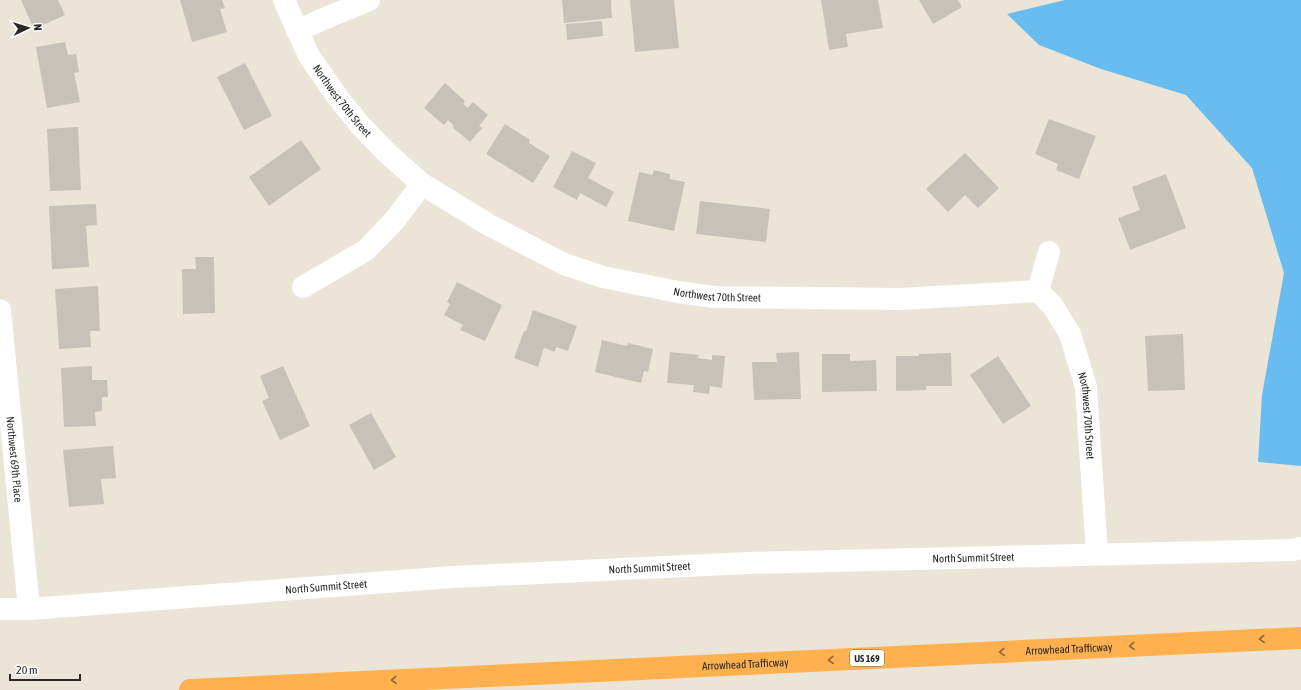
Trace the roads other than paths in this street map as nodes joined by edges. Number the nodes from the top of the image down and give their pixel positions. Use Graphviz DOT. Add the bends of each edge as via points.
graph roads {
  1 [pos="284,0"];
  2 [pos="368,0"];
  3 [pos="297,31"];
  4 [pos="422,184"];
  5 [pos="1049,252"];
  6 [pos="302,287"];
  7 [pos="1038,291"];
  8 [pos="0,310"];
  9 [pos="1301,548"];
  10 [pos="1097,554"];
  11 [pos="29,609"];
  12 [pos="0,610"];
  13 [pos="1301,638"];
  14 [pos="190,690"];
  1 -- 3 [label="street, Northwest 70th Street"];
  2 -- 3 [label="street"];
  3 -- 4 [label="street, Northwest 70th Street" via="309,56 360,125"];
  4 -- 6 [label="street" via="394,221 366,250"];
  4 -- 7 [label="street, Northwest 70th Street" via="489,225 564,264 603,277 678,292 713,297 901,299"];
  5 -- 7 [label="street"];
  7 -- 10 [label="street, Northwest 70th Street" via="1052,305 1070,334 1086,387"];
  8 -- 11 [label="street, Northwest 69th Place"];
  9 -- 10 [label="street, North Summit Street"];
  10 -- 11 [label="street, North Summit Street" via="748,563 453,577"];
  11 -- 12 [label="street, North Summit Street"];
  13 -- 14 [label="highway, Arrowhead Trafficway / US 169, one-way"];
}
